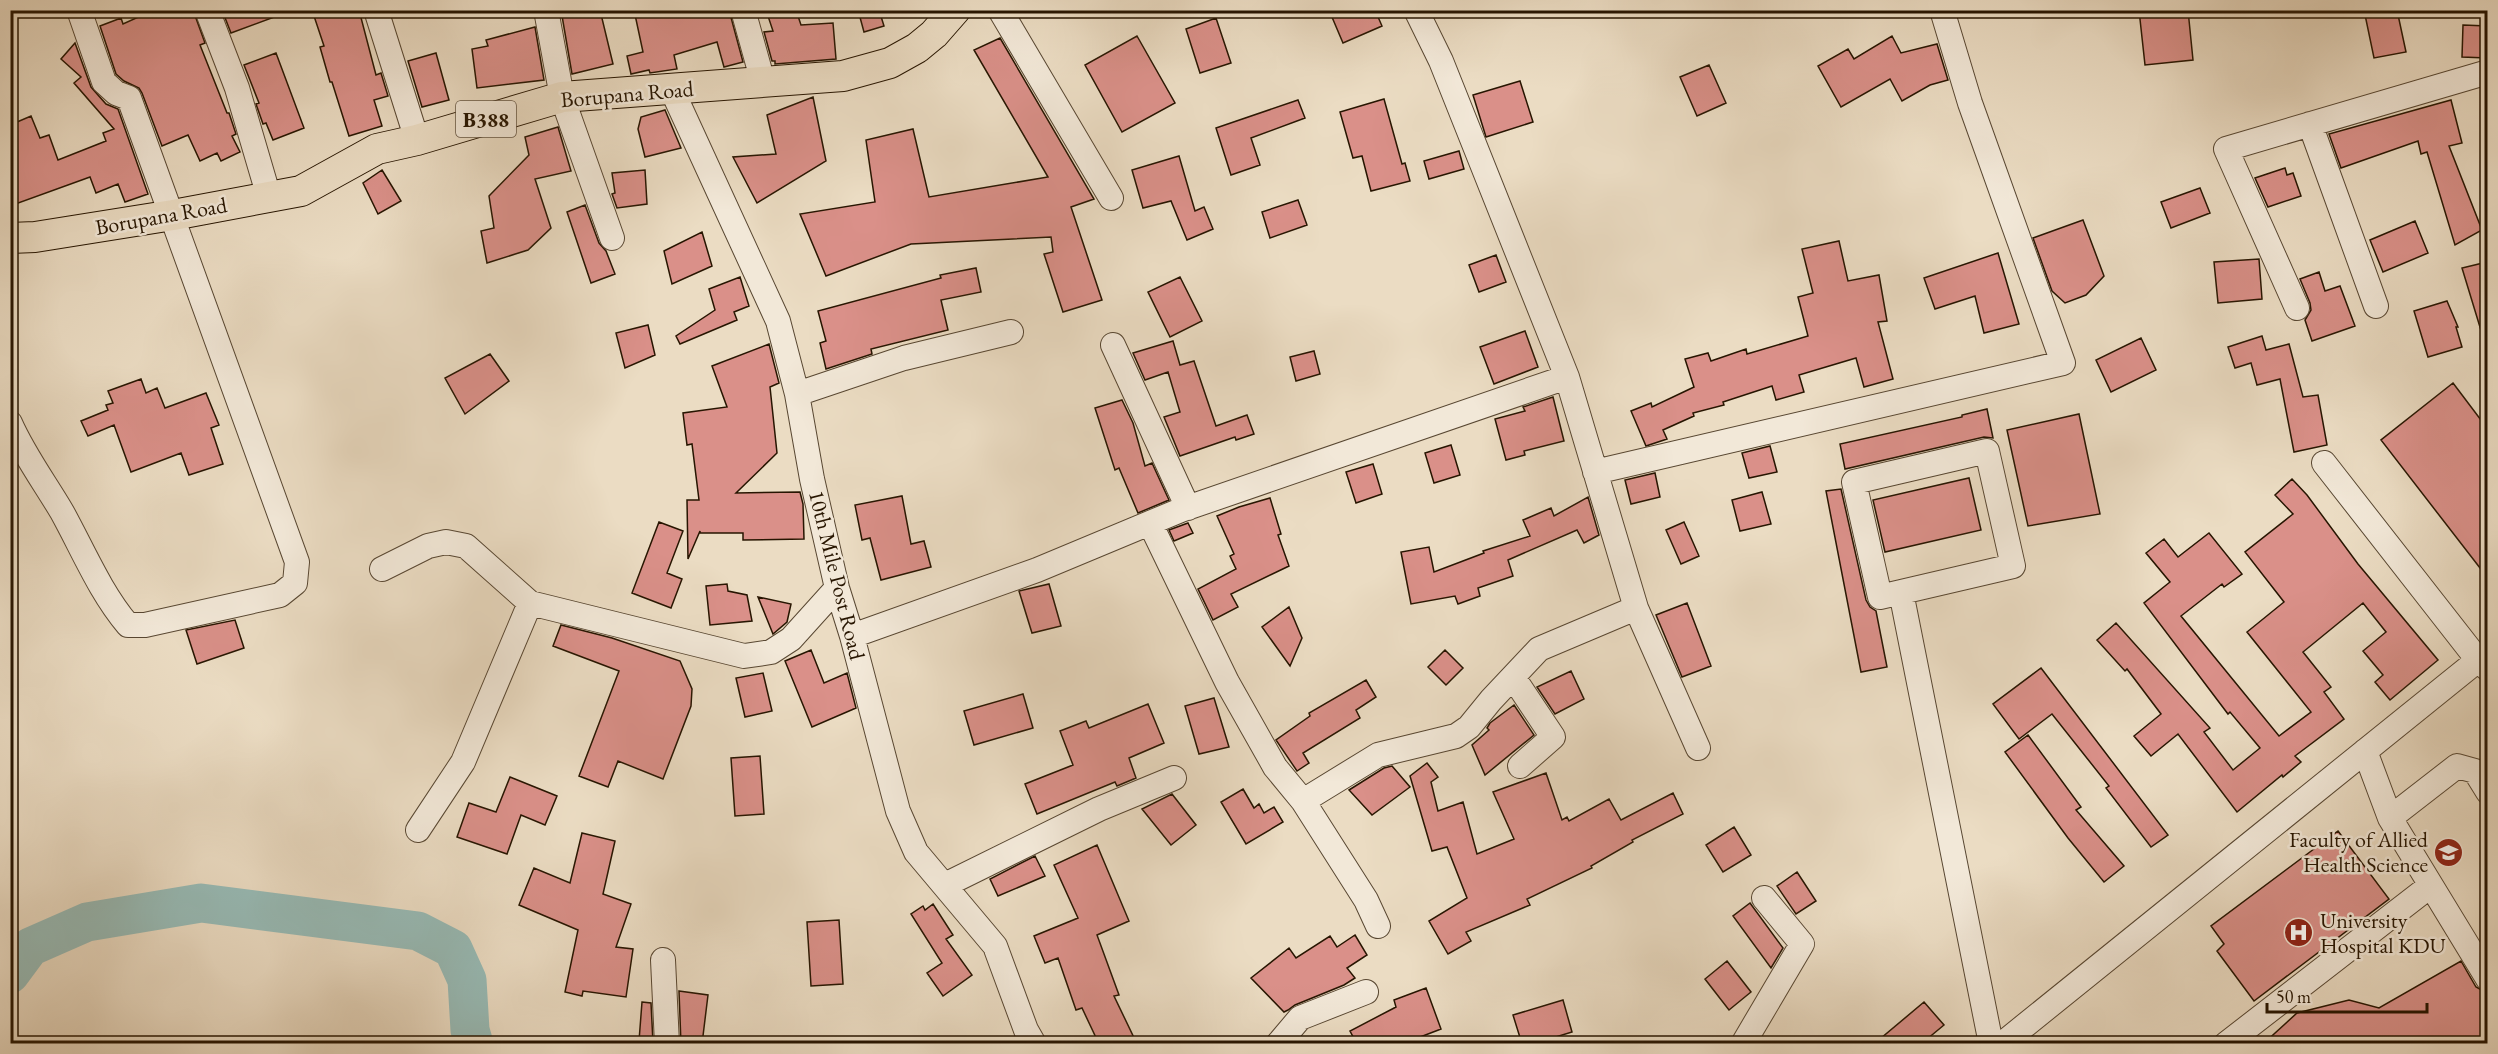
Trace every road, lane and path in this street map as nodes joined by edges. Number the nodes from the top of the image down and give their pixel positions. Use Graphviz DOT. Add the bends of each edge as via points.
graph roads {
  1 [pos="79,10"];
  2 [pos="207,10"];
  3 [pos="376,10"];
  4 [pos="546,10"];
  5 [pos="743,10"];
  6 [pos="955,10"];
  7 [pos="1000,10"];
  8 [pos="1416,10"];
  9 [pos="1942,10"];
  10 [pos="2487,72"];
  11 [pos="763,82"];
  12 [pos="672,90"];
  13 [pos="562,97"];
  14 [pos="2310,124"];
  15 [pos="417,140"];
  16 [pos="269,197"];
  17 [pos="1111,198"];
  18 [pos="173,215"];
  19 [pos="10,238"];
  20 [pos="612,238"];
  21 [pos="2376,306"];
  22 [pos="2297,308"];
  23 [pos="1011,332"];
  24 [pos="1113,345"];
  25 [pos="1567,377"];
  26 [pos="797,394"];
  27 [pos="13,438"];
  28 [pos="2324,463"];
  29 [pos="1595,472"];
  30 [pos="1188,508"];
  31 [pos="1150,523"];
  32 [pos="382,569"];
  33 [pos="837,588"];
  34 [pos="1901,592"];
  35 [pos="530,603"];
  36 [pos="1636,608"];
  37 [pos="852,636"];
  38 [pos="2484,661"];
  39 [pos="1513,677"];
  40 [pos="1698,748"];
  41 [pos="2365,751"];
  42 [pos="1520,766"];
  43 [pos="1174,778"];
  44 [pos="2487,792"];
  45 [pos="1304,801"];
  46 [pos="2390,818"];
  47 [pos="418,830"];
  48 [pos="945,885"];
  49 [pos="2430,886"];
  50 [pos="1764,898"];
  51 [pos="1378,926"];
  52 [pos="663,960"];
  53 [pos="2487,980"];
  54 [pos="1366,992"];
  55 [pos="667,1044"];
  56 [pos="1034,1044"];
  57 [pos="1278,1044"];
  58 [pos="1743,1044"];
  59 [pos="1991,1044"];
  60 [pos="2002,1044"];
  61 [pos="2226,1044"];
  1 -- 18 [label="street" via="104,82 129,98"];
  2 -- 16 [label="street" via="237,88"];
  3 -- 15 [label="street"];
  4 -- 13 [label="street"];
  5 -- 11 [label="street"];
  6 -- 11 [label="main road, Borupana Road / B388" via="917,48 890,63 843,76"];
  7 -- 17 [label="street"];
  8 -- 25 [label="street" via="1441,61"];
  9 -- 29 [label="street" via="1970,103 2063,363"];
  10 -- 14 [label="street"];
  11 -- 12 [label="main road, Borupana Road / B388"];
  12 -- 13 [label="main road, Borupana Road / B388"];
  12 -- 26 [label="street, 10th Mile Post Road" via="778,321"];
  13 -- 15 [label="main road, Borupana Road / B388"];
  13 -- 20 [label="street"];
  14 -- 21 [label="street"];
  14 -- 22 [label="street" via="2226,149"];
  15 -- 16 [label="main road, Borupana Road / B388" via="377,149 301,191"];
  16 -- 18 [label="main road, Borupana Road / B388"];
  18 -- 19 [label="main road, Borupana Road / B388"];
  18 -- 27 [label="street" via="297,562 295,583 280,595 145,625 128,625 115,610 60,510"];
  23 -- 26 [label="street" via="904,358"];
  24 -- 30 [label="street"];
  25 -- 29 [label="street"];
  25 -- 30 [label="street"];
  26 -- 33 [label="street, 10th Mile Post Road"];
  28 -- 38 [label="street"];
  29 -- 36 [label="street"];
  30 -- 31 [label="street"];
  31 -- 37 [label="street" via="1037,570"];
  31 -- 45 [label="street" via="1227,682 1275,767"];
  32 -- 35 [label="street" via="428,546 446,542 466,546"];
  33 -- 35 [label="street" via="791,639 771,652 744,656"];
  33 -- 37 [label="street, 10th Mile Post Road"];
  34 -- 34 [label="street" via="1880,597 1854,482 1987,451 2013,566"];
  34 -- 59 [label="street"];
  35 -- 47 [label="street" via="462,762"];
  36 -- 39 [label="street" via="1539,649"];
  36 -- 40 [label="street"];
  37 -- 48 [label="street, 10th Mile Post Road" via="898,811 916,852"];
  38 -- 41 [label="street"];
  39 -- 42 [label="street" via="1553,737"];
  39 -- 45 [label="street" via="1469,727 1456,736 1378,755"];
  41 -- 46 [label="street"];
  41 -- 60 [label="street"];
  43 -- 48 [label="street" via="1099,809"];
  44 -- 46 [label="street" via="2475,771 2457,766"];
  45 -- 51 [label="street"];
  46 -- 49 [label="street"];
  48 -- 56 [label="street, 10th Mile Post Road" via="995,946"];
  49 -- 53 [label="street"];
  49 -- 61 [label="street"];
  50 -- 58 [label="street" via="1802,944"];
  52 -- 55 [label="street"];
  54 -- 57 [label="street" via="1300,1018"];
}
